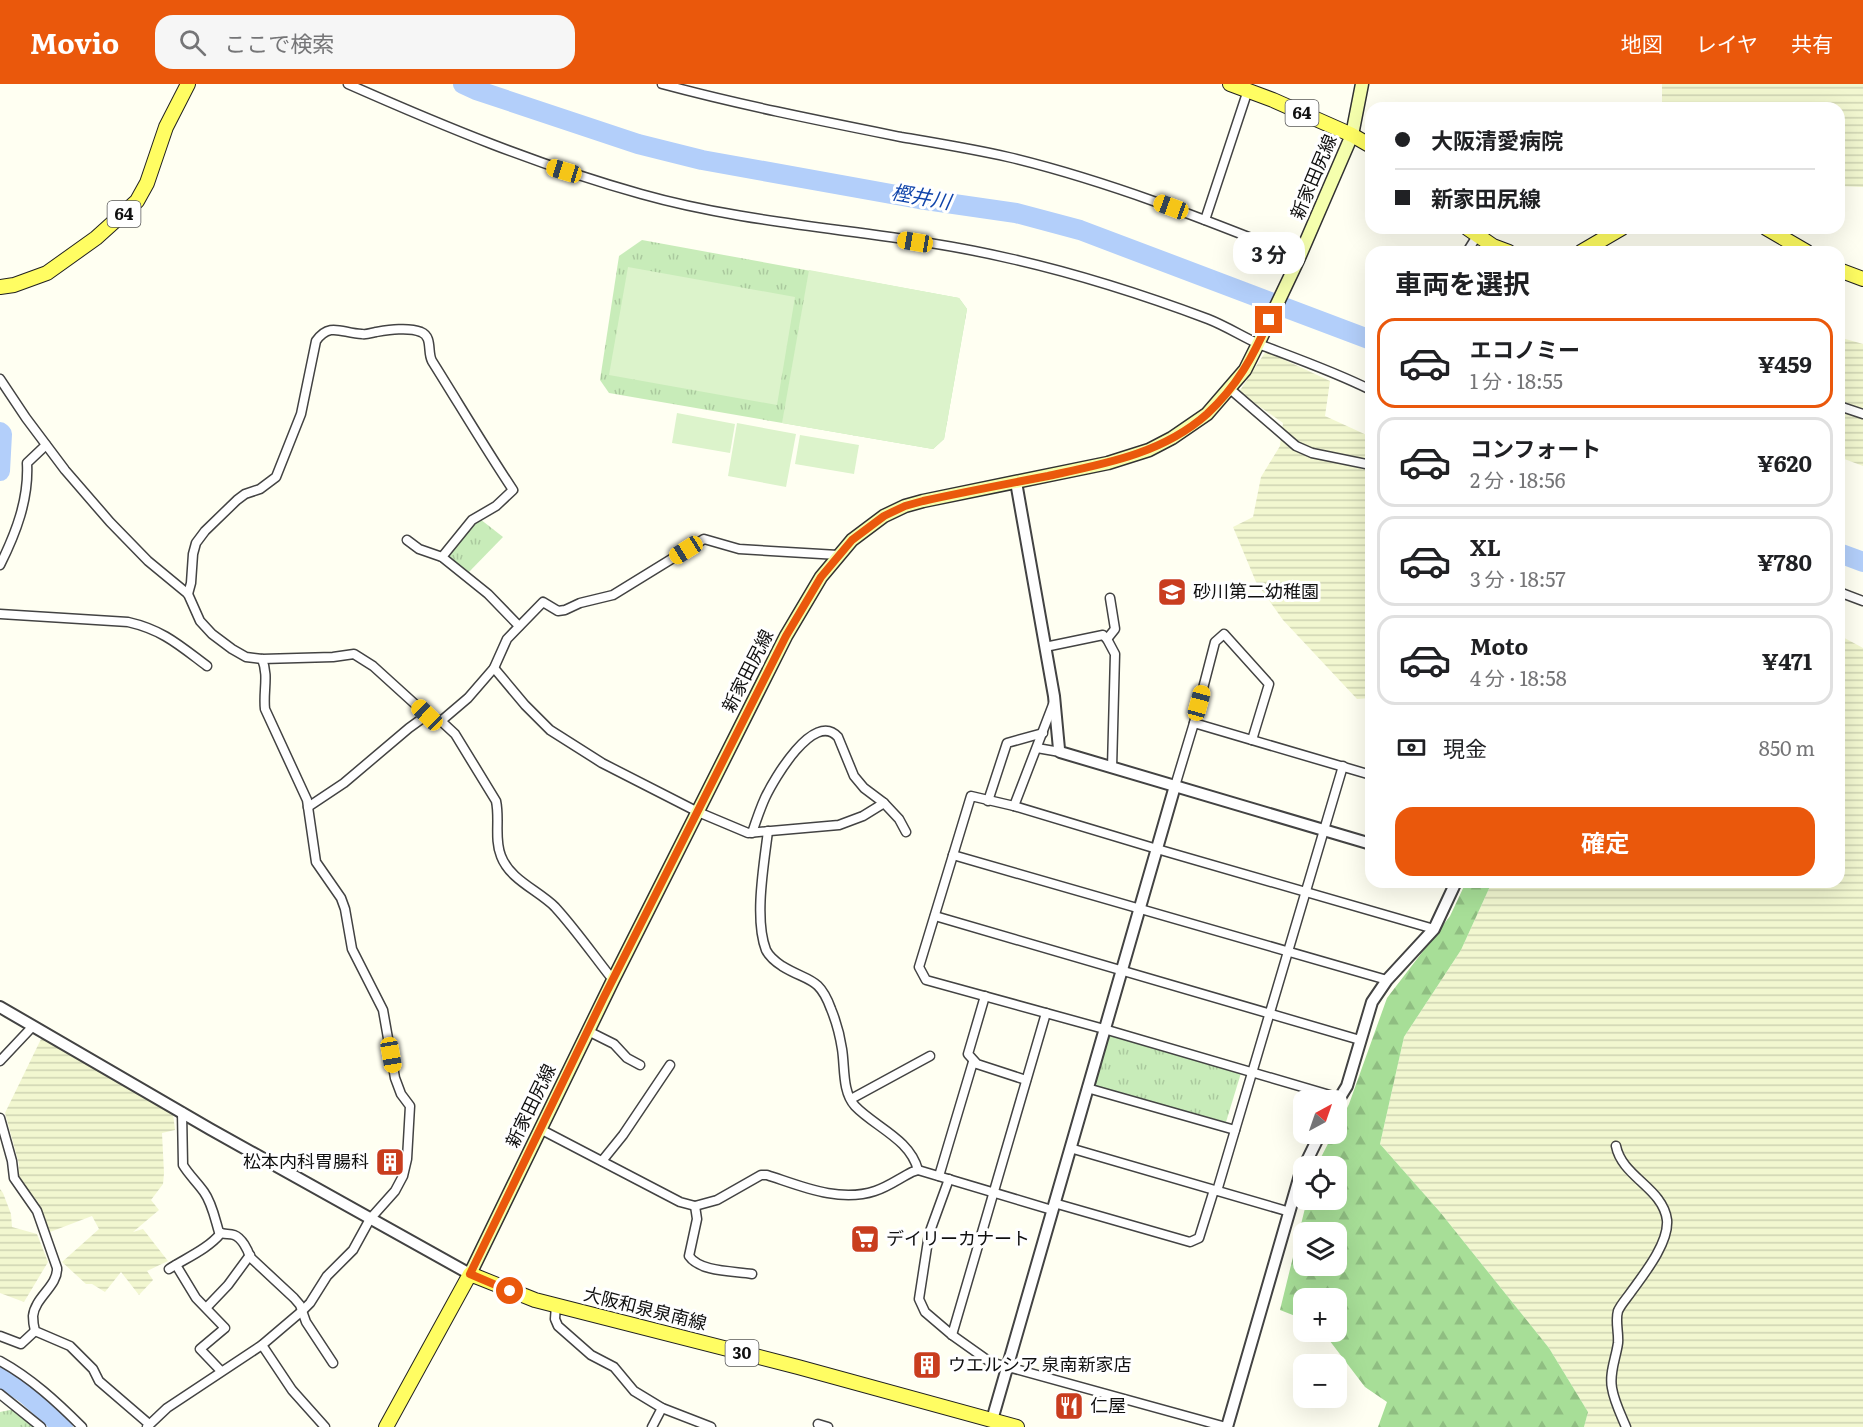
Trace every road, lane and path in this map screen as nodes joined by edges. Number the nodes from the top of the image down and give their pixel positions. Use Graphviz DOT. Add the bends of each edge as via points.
graph roads {
  1 [pos="188,84"];
  2 [pos="348,84"];
  3 [pos="662,84"];
  4 [pos="1230,84"];
  5 [pos="1362,84"];
  6 [pos="1248,90"];
  7 [pos="1352,135"];
  8 [pos="1365,143"];
  9 [pos="1205,220"];
  10 [pos="1475,234"];
  11 [pos="1612,234"];
  12 [pos="1776,234"];
  13 [pos="1495,246"];
  14 [pos="1591,246"];
  15 [pos="1797,246"];
  16 [pos="1298,259"];
  17 [pos="1845,272"];
  18 [pos="1863,279"];
  19 [pos="0,287"];
  20 [pos="1259,342"];
  21 [pos="0,379"];
  22 [pos="1365,387"];
  23 [pos="1230,389"];
  24 [pos="1845,408"];
  25 [pos="1863,414"];
  26 [pos="46,444"];
  27 [pos="1365,464"];
  28 [pos="1016,482"];
  29 [pos="407,540"];
  30 [pos="838,555"];
  31 [pos="442,557"];
  32 [pos="0,565"];
  33 [pos="188,594"];
  34 [pos="1845,594"];
  35 [pos="1110,598"];
  36 [pos="1863,601"];
  37 [pos="0,614"];
  38 [pos="519,626"];
  39 [pos="1107,639"];
  40 [pos="1045,647"];
  41 [pos="262,659"];
  42 [pos="207,666"];
  43 [pos="494,668"];
  44 [pos="1055,702"];
  45 [pos="427,715"];
  46 [pos="441,722"];
  47 [pos="1194,723"];
  48 [pos="1042,733"];
  49 [pos="1252,740"];
  50 [pos="1037,747"];
  51 [pos="1060,752"];
  52 [pos="1342,766"];
  53 [pos="1112,768"];
  54 [pos="1365,773"];
  55 [pos="1175,786"];
  56 [pos="988,801"];
  57 [pos="884,803"];
  58 [pos="1014,806"];
  59 [pos="308,807"];
  60 [pos="698,812"];
  61 [pos="1323,830"];
  62 [pos="768,831"];
  63 [pos="906,832"];
  64 [pos="752,833"];
  65 [pos="1365,842"];
  66 [pos="1157,849"];
  67 [pos="953,855"];
  68 [pos="1453,888"];
  69 [pos="1305,892"];
  70 [pos="1140,909"];
  71 [pos="935,916"];
  72 [pos="1434,929"];
  73 [pos="1287,953"];
  74 [pos="1122,970"];
  75 [pos="613,980"];
  76 [pos="1386,980"];
  77 [pos="985,996"];
  78 [pos="0,1007"];
  79 [pos="1270,1012"];
  80 [pos="1046,1013"];
  81 [pos="33,1026"];
  82 [pos="1104,1029"];
  83 [pos="588,1031"];
  84 [pos="1360,1040"];
  85 [pos="930,1056"];
  86 [pos="0,1061"];
  87 [pos="973,1062"];
  88 [pos="640,1065"];
  89 [pos="670,1065"];
  90 [pos="1252,1072"];
  91 [pos="1026,1080"];
  92 [pos="1087,1089"];
  93 [pos="1305,1090"];
  94 [pos="1345,1090"];
  95 [pos="851,1099"];
  96 [pos="182,1112"];
  97 [pos="0,1118"];
  98 [pos="540,1130"];
  99 [pos="1235,1130"];
  100 [pos="1315,1144"];
  101 [pos="1616,1146"];
  102 [pos="1070,1148"];
  103 [pos="602,1161"];
  104 [pos="918,1170"];
  105 [pos="939,1176"];
  106 [pos="949,1179"];
  107 [pos="1216,1190"];
  108 [pos="994,1192"];
  109 [pos="695,1206"];
  110 [pos="1053,1206"];
  111 [pos="1290,1212"];
  112 [pos="370,1219"];
  113 [pos="221,1233"];
  114 [pos="250,1255"];
  115 [pos="470,1274"];
  116 [pos="752,1274"];
  117 [pos="556,1305"];
  118 [pos="207,1307"];
  119 [pos="302,1311"];
  120 [pos="34,1331"];
  121 [pos="952,1335"];
  122 [pos="0,1336"];
  123 [pos="262,1345"];
  124 [pos="0,1361"];
  125 [pos="333,1363"];
  126 [pos="1007,1367"];
  127 [pos="221,1371"];
  128 [pos="0,1394"];
  129 [pos="662,1408"];
  130 [pos="818,1424"];
  131 [pos="991,1424"];
  132 [pos="148,1425"];
  133 [pos="41,1427"];
  134 [pos="82,1427"];
  135 [pos="324,1427"];
  136 [pos="386,1427"];
  137 [pos="652,1427"];
  138 [pos="711,1427"];
  139 [pos="828,1427"];
  140 [pos="1017,1427"];
  141 [pos="1226,1427"];
  142 [pos="1626,1427"];
  1 -- 19 [label="main road, 64" via="137,201 96,238 47,273"];
  2 -- 20 [label="street" via="545,165 643,195 740,215 1012,259 1168,305"];
  3 -- 9 [label="street" via="1007,157 1132,193"];
  4 -- 6 [label="main road, 64"];
  5 -- 7 [label="main road, 新家田尻線"];
  6 -- 7 [label="main road, 64"];
  6 -- 9 [label="street"];
  7 -- 8 [label="main road, 64"];
  7 -- 16 [label="main road, 新家田尻線"];
  9 -- 16 [label="street"];
  10 -- 13 [label="main road"];
  11 -- 14 [label="main road"];
  12 -- 15 [label="main road"];
  16 -- 20 [label="main road, 新家田尻線"];
  17 -- 18 [label="main road"];
  20 -- 22 [label="street"];
  20 -- 23 [label="main road, 新家田尻線"];
  21 -- 26 [label="street"];
  23 -- 27 [label="street" via="1296,446"];
  23 -- 28 [label="main road, 新家田尻線" via="1207,414 1149,450 1108,463"];
  24 -- 25 [label="street"];
  26 -- 32 [label="street" via="27,463 20,517"];
  26 -- 33 [label="street" via="118,530"];
  28 -- 30 [label="main road, 新家田尻線" via="905,506 868,527"];
  28 -- 40 [label="street"];
  29 -- 31 [label="street"];
  30 -- 38 [label="street" via="739,549 704,539 613,595 565,610 543,602"];
  30 -- 60 [label="main road, 新家田尻線" via="786,636"];
  31 -- 33 [label="street" via="472,520 513,490 430,358 426,335 405,329 363,335 327,330 316,341 301,414 276,477 237,500 205,531 193,554"];
  31 -- 38 [label="street" via="488,594"];
  33 -- 41 [label="street" via="200,621 212,634 246,657"];
  34 -- 36 [label="street"];
  35 -- 39 [label="street" via="1115,629"];
  37 -- 42 [label="street" via="146,626 164,634"];
  38 -- 43 [label="street" via="502,646"];
  39 -- 40 [label="street" via="1103,635"];
  39 -- 53 [label="street" via="1115,654"];
  40 -- 44 [label="street"];
  41 -- 45 [label="street" via="354,654"];
  41 -- 59 [label="street" via="267,677 265,709"];
  43 -- 46 [label="street"];
  43 -- 60 [label="street" via="550,730 602,763"];
  44 -- 48 [label="street"];
  44 -- 51 [label="street"];
  45 -- 46 [label="street"];
  45 -- 59 [label="street" via="344,783"];
  46 -- 75 [label="street" via="455,734 496,801 501,856 511,871 552,905"];
  47 -- 49 [label="street"];
  47 -- 49 [label="street" via="1215,642 1224,634 1269,684"];
  47 -- 55 [label="street"];
  48 -- 50 [label="street"];
  48 -- 56 [label="street" via="1007,743"];
  49 -- 52 [label="street"];
  50 -- 51 [label="street"];
  50 -- 58 [label="street"];
  51 -- 53 [label="street"];
  52 -- 54 [label="street"];
  52 -- 61 [label="street"];
  53 -- 55 [label="street"];
  55 -- 61 [label="street"];
  55 -- 66 [label="street"];
  56 -- 58 [label="street"];
  56 -- 67 [label="street" via="971,796"];
  57 -- 62 [label="street" via="838,825"];
  57 -- 63 [label="street"];
  57 -- 64 [label="street" via="854,776 834,732 821,730 797,749 782,769 765,798"];
  58 -- 66 [label="street"];
  59 -- 112 [label="street" via="316,862 341,898 352,949 383,1010 400,1094 410,1106 403,1176"];
  60 -- 64 [label="street"];
  60 -- 75 [label="main road, 新家田尻線"];
  61 -- 65 [label="street"];
  61 -- 69 [label="street"];
  62 -- 64 [label="street"];
  62 -- 95 [label="street" via="762,885 766,951 781,966 823,990 842,1048"];
  66 -- 69 [label="street"];
  66 -- 70 [label="street"];
  67 -- 70 [label="street"];
  67 -- 71 [label="street"];
  68 -- 72 [label="street"];
  69 -- 72 [label="street"];
  69 -- 73 [label="street"];
  70 -- 73 [label="street"];
  70 -- 74 [label="street"];
  71 -- 74 [label="street"];
  71 -- 77 [label="street" via="919,967 926,980"];
  72 -- 76 [label="street"];
  73 -- 76 [label="street"];
  73 -- 79 [label="street"];
  74 -- 79 [label="street"];
  74 -- 82 [label="street"];
  75 -- 83 [label="main road, 新家田尻線"];
  76 -- 84 [label="street" via="1372,1002"];
  77 -- 80 [label="street"];
  77 -- 87 [label="street" via="968,1054"];
  78 -- 81 [label="street"];
  79 -- 84 [label="street"];
  79 -- 90 [label="street"];
  80 -- 82 [label="street"];
  80 -- 91 [label="street"];
  81 -- 86 [label="street"];
  81 -- 96 [label="street"];
  82 -- 90 [label="street"];
  82 -- 92 [label="street"];
  83 -- 88 [label="street" via="614,1044"];
  83 -- 98 [label="main road, 新家田尻線"];
  84 -- 94 [label="street"];
  85 -- 95 [label="street"];
  87 -- 91 [label="street"];
  87 -- 105 [label="street"];
  89 -- 103 [label="street"];
  90 -- 93 [label="street"];
  90 -- 99 [label="street"];
  91 -- 108 [label="street"];
  92 -- 99 [label="street"];
  92 -- 102 [label="street"];
  95 -- 104 [label="street" via="900,1142"];
  96 -- 112 [label="street"];
  96 -- 113 [label="street" via="183,1165 205,1193"];
  97 -- 120 [label="street" via="14,1178 37,1211 57,1268 57,1275 36,1304"];
  98 -- 103 [label="street"];
  98 -- 115 [label="main road, 新家田尻線"];
  99 -- 107 [label="street"];
  100 -- 111 [label="street" via="1300,1175"];
  101 -- 142 [label="street" via="1617,1155 1656,1197 1667,1218 1667,1231 1656,1254 1617,1314 1612,1389"];
  102 -- 107 [label="street"];
  102 -- 110 [label="street"];
  103 -- 109 [label="street"];
  104 -- 105 [label="street"];
  104 -- 109 [label="street" via="861,1195 814,1191 767,1174 717,1200"];
  105 -- 106 [label="street"];
  106 -- 108 [label="street"];
  106 -- 121 [label="street" via="929,1234 919,1299 925,1312"];
  107 -- 110 [label="street" via="1199,1238 1190,1242"];
  107 -- 111 [label="street"];
  108 -- 110 [label="street"];
  108 -- 121 [label="street"];
  109 -- 116 [label="street" via="697,1219 689,1256 693,1262"];
  110 -- 126 [label="street"];
  111 -- 141 [label="street"];
  112 -- 115 [label="street"];
  112 -- 119 [label="street" via="353,1250 327,1276"];
  113 -- 114 [label="street" via="238,1238"];
  113 -- 118 [label="street" via="210,1246 172,1267"];
  114 -- 118 [label="street"];
  114 -- 119 [label="street"];
  115 -- 117 [label="main road, 大阪和泉泉南線 / 30"];
  115 -- 136 [label="main road"];
  117 -- 129 [label="street" via="558,1326 591,1355 614,1367 634,1391"];
  117 -- 131 [label="main road, 大阪和泉泉南線 / 30" via="798,1367"];
  118 -- 127 [label="street" via="225,1328 200,1349"];
  119 -- 123 [label="street"];
  119 -- 125 [label="street"];
  120 -- 122 [label="street" via="21,1344"];
  120 -- 132 [label="street" via="70,1346 93,1369 99,1381"];
  121 -- 126 [label="street" via="990,1362"];
  123 -- 127 [label="street"];
  123 -- 135 [label="street" via="292,1390"];
  124 -- 134 [label="street" via="38,1386"];
  126 -- 131 [label="street"];
  126 -- 141 [label="street"];
  127 -- 132 [label="street"];
  128 -- 133 [label="street"];
  129 -- 137 [label="street"];
  129 -- 138 [label="street"];
  130 -- 139 [label="street"];
  131 -- 140 [label="main road, 大阪和泉泉南線 / 30"];
}
